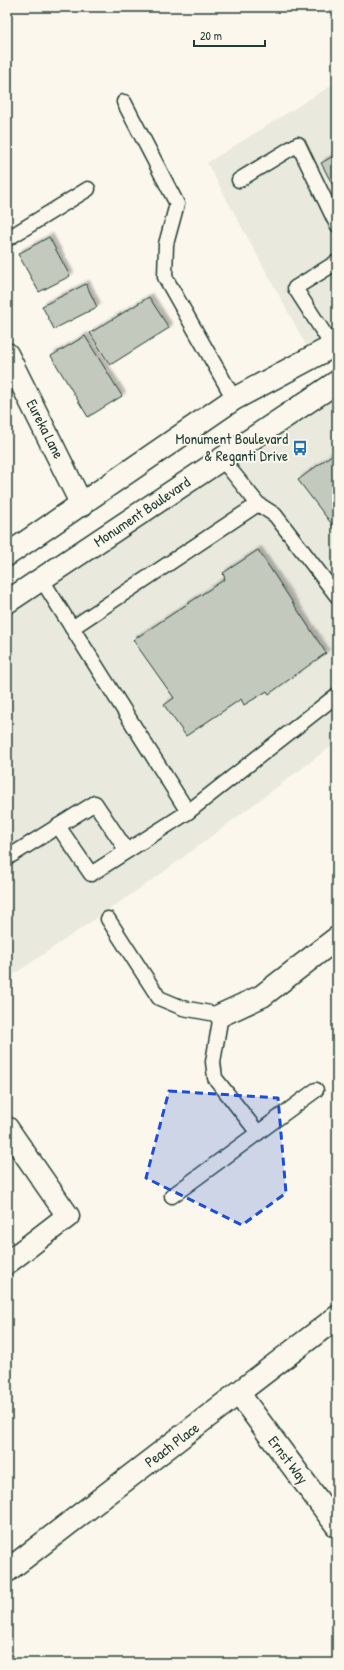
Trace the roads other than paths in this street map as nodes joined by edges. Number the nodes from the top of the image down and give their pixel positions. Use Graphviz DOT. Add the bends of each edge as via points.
graph roads {
  1 [pos="124,102"];
  2 [pos="239,180"];
  3 [pos="88,188"];
  4 [pos="337,225"];
  5 [pos="7,239"];
  6 [pos="337,262"];
  7 [pos="336,349"];
  8 [pos="7,354"];
  9 [pos="337,382"];
  10 [pos="234,399"];
  11 [pos="221,458"];
  12 [pos="82,504"];
  13 [pos="258,504"];
  14 [pos="7,555"];
  15 [pos="42,580"];
  16 [pos="337,596"];
  17 [pos="7,602"];
  18 [pos="72,628"];
  19 [pos="337,695"];
  20 [pos="188,812"];
  21 [pos="58,826"];
  22 [pos="127,851"];
  23 [pos="7,858"];
  24 [pos="108,919"];
  25 [pos="337,938"];
  26 [pos="221,1015"];
  27 [pos="316,1090"];
  28 [pos="7,1128"];
  29 [pos="258,1132"];
  30 [pos="172,1196"];
  31 [pos="7,1263"];
  32 [pos="337,1317"];
  33 [pos="238,1394"];
  34 [pos="337,1526"];
  35 [pos="7,1571"];
  1 -- 10 [label="lane" via="177,204 166,244 165,277"];
  2 -- 4 [label="lane" via="298,144"];
  3 -- 5 [label="lane"];
  6 -- 7 [label="lane" via="295,288"];
  7 -- 10 [label="street"];
  8 -- 12 [label="street, Eureka Lane"];
  9 -- 11 [label="street, Monument Boulevard"];
  10 -- 12 [label="street"];
  11 -- 13 [label="lane"];
  11 -- 15 [label="street, Monument Boulevard"];
  12 -- 14 [label="street"];
  13 -- 16 [label="lane" via="275,515"];
  13 -- 18 [label="lane"];
  15 -- 17 [label="street, Monument Boulevard"];
  15 -- 18 [label="lane"];
  18 -- 20 [label="lane"];
  19 -- 20 [label="lane"];
  20 -- 22 [label="lane"];
  21 -- 22 [label="lane" via="91,874"];
  21 -- 22 [label="lane" via="95,803"];
  21 -- 23 [label="lane"];
  24 -- 26 [label="lane" via="159,998 183,1008"];
  25 -- 26 [label="street" via="262,996"];
  26 -- 29 [label="lane" via="213,1062 215,1078"];
  27 -- 29 [label="lane"];
  28 -- 31 [label="street" via="68,1216"];
  29 -- 30 [label="lane"];
  32 -- 33 [label="street, Peach Place"];
  33 -- 34 [label="street, Ernst Way"];
  33 -- 35 [label="street, Peach Place"];
}
